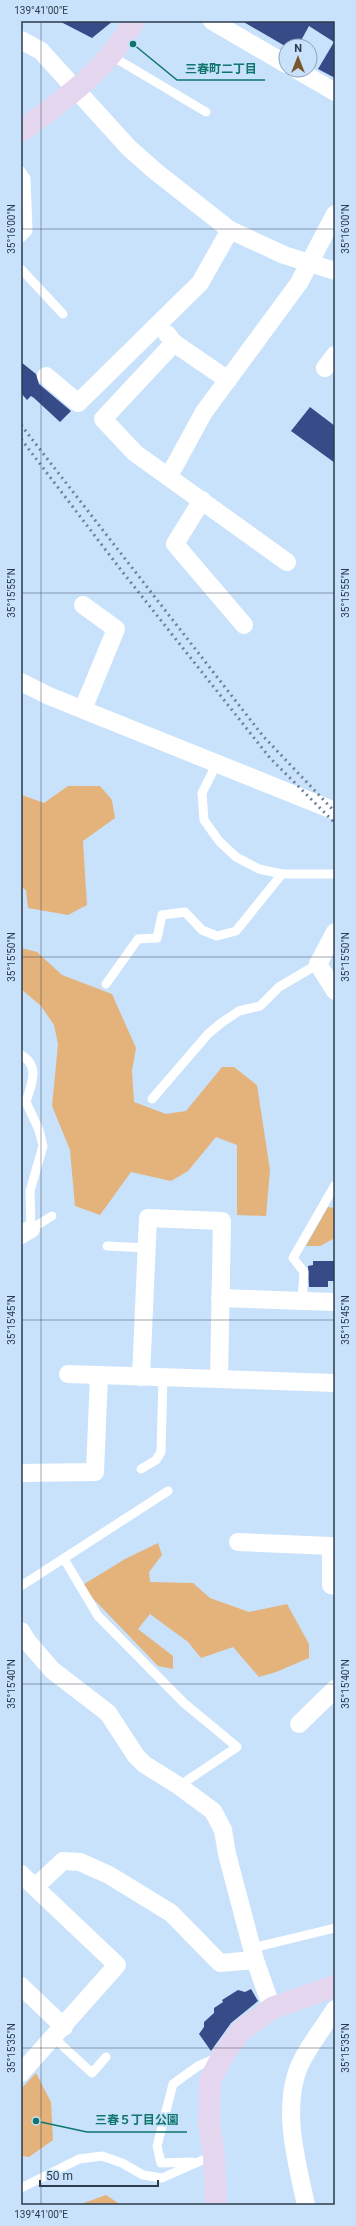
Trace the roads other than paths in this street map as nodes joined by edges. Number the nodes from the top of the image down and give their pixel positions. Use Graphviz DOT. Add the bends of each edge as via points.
graph roads {
  1 [pos="134,21"];
  2 [pos="212,21"];
  3 [pos="21,40"];
  4 [pos="110,55"];
  5 [pos="278,59"];
  6 [pos="311,78"];
  7 [pos="77,90"];
  8 [pos="335,92"];
  9 [pos="206,112"];
  10 [pos="21,131"];
  11 [pos="21,171"];
  12 [pos="335,214"];
  13 [pos="230,230"];
  14 [pos="21,238"];
  15 [pos="310,264"];
  16 [pos="21,269"];
  17 [pos="335,271"];
  18 [pos="63,314"];
  19 [pos="170,314"];
  20 [pos="174,343"];
  21 [pos="46,376"];
  22 [pos="228,380"];
  23 [pos="169,476"];
  24 [pos="202,500"];
  25 [pos="287,562"];
  26 [pos="83,605"];
  27 [pos="244,625"];
  28 [pos="21,682"];
  29 [pos="82,709"];
  30 [pos="217,763"];
  31 [pos="335,811"];
  32 [pos="282,874"];
  33 [pos="335,874"];
  34 [pos="335,932"];
  35 [pos="318,964"];
  36 [pos="106,984"];
  37 [pos="335,991"];
  38 [pos="21,1055"];
  39 [pos="152,1099"];
  40 [pos="335,1185"];
  41 [pos="52,1216"];
  42 [pos="26,1232"];
  43 [pos="107,1246"];
  44 [pos="146,1248"];
  45 [pos="220,1298"];
  46 [pos="302,1301"];
  47 [pos="335,1302"];
  48 [pos="68,1374"];
  49 [pos="99,1375"];
  50 [pos="141,1377"];
  51 [pos="163,1377"];
  52 [pos="219,1379"];
  53 [pos="335,1383"];
  54 [pos="141,1469"];
  55 [pos="21,1473"];
  56 [pos="168,1491"];
  57 [pos="238,1542"];
  58 [pos="64,1559"];
  59 [pos="21,1586"];
  60 [pos="335,1586"];
  61 [pos="21,1631"];
  62 [pos="335,1689"];
  63 [pos="299,1724"];
  64 [pos="179,1786"];
  65 [pos="21,1874"];
  66 [pos="35,1887"];
  67 [pos="335,1928"];
  68 [pos="253,1954"];
  69 [pos="21,1986"];
  70 [pos="335,1986"];
  71 [pos="272,2008"];
  72 [pos="335,2008"];
  73 [pos="59,2032"];
  74 [pos="223,2055"];
  75 [pos="106,2057"];
  76 [pos="21,2074"];
  77 [pos="205,2158"];
  78 [pos="21,2188"];
  79 [pos="216,2205"];
  80 [pos="306,2205"];
  1 -- 4 [label="street"];
  2 -- 5 [label="street"];
  3 -- 7 [label="street" via="41,51"];
  4 -- 7 [label="street"];
  4 -- 9 [label="lane"];
  6 -- 8 [label="street"];
  7 -- 10 [label="street"];
  7 -- 13 [label="street" via="129,148"];
  11 -- 14 [label="lane" via="26,178 28,231"];
  12 -- 15 [label="street"];
  13 -- 15 [label="street"];
  13 -- 19 [label="street" via="200,283"];
  15 -- 17 [label="street"];
  15 -- 22 [label="street"];
  16 -- 18 [label="lane"];
  19 -- 20 [label="street" via="167,335"];
  19 -- 21 [label="street" via="78,403"];
  20 -- 22 [label="street"];
  20 -- 23 [label="street" via="103,419 135,453"];
  22 -- 23 [label="street" via="204,412"];
  23 -- 24 [label="street"];
  24 -- 25 [label="street"];
  24 -- 27 [label="street" via="175,544"];
  26 -- 29 [label="street" via="116,629"];
  28 -- 29 [label="street"];
  29 -- 30 [label="street"];
  30 -- 31 [label="street"];
  30 -- 32 [label="lane" via="202,794 204,820 219,841 236,857 259,869"];
  32 -- 33 [label="lane"];
  32 -- 36 [label="lane" via="236,932 217,936 202,930 185,912 162,915 157,938 138,939"];
  34 -- 35 [label="street"];
  35 -- 37 [label="street"];
  35 -- 39 [label="lane" via="279,987 260,1006 239,1011 208,1034"];
  38 -- 42 [label="lane" via="26,1058 34,1072 34,1082 26,1102 39,1130 43,1146 30,1191"];
  40 -- 46 [label="lane" via="293,1258 304,1272"];
  41 -- 42 [label="lane"];
  43 -- 44 [label="lane"];
  44 -- 45 [label="street" via="148,1218 222,1221"];
  44 -- 50 [label="street"];
  45 -- 46 [label="street"];
  45 -- 52 [label="street"];
  46 -- 47 [label="street"];
  48 -- 49 [label="street"];
  49 -- 50 [label="street"];
  49 -- 55 [label="street" via="95,1472"];
  50 -- 51 [label="street"];
  51 -- 52 [label="street"];
  51 -- 54 [label="lane" via="161,1452 156,1460"];
  52 -- 53 [label="street"];
  56 -- 58 [label="lane"];
  57 -- 60 [label="street" via="331,1546 331,1585"];
  58 -- 59 [label="lane"];
  58 -- 64 [label="lane" via="98,1616 184,1703 237,1747"];
  61 -- 64 [label="street" via="52,1670 108,1713 144,1764"];
  62 -- 63 [label="street"];
  64 -- 68 [label="street" via="213,1811 223,1830"];
  65 -- 66 [label="street"];
  66 -- 68 [label="street" via="63,1861 80,1862 109,1875 171,1913 220,1963"];
  66 -- 73 [label="street" via="117,1965"];
  67 -- 68 [label="lane"];
  68 -- 71 [label="street"];
  69 -- 73 [label="street"];
  70 -- 71 [label="street"];
  71 -- 74 [label="street" via="241,2031"];
  72 -- 80 [label="street" via="297,2070 293,2088 290,2113"];
  73 -- 75 [label="lane" via="92,2073"];
  73 -- 76 [label="street"];
  74 -- 77 [label="street" via="210,2080"];
  74 -- 77 [label="lane" via="198,2066 172,2084 158,2146 161,2163"];
  77 -- 78 [label="lane" via="162,2178 143,2175 122,2163 102,2156 79,2159"];
  77 -- 79 [label="street"];
}
